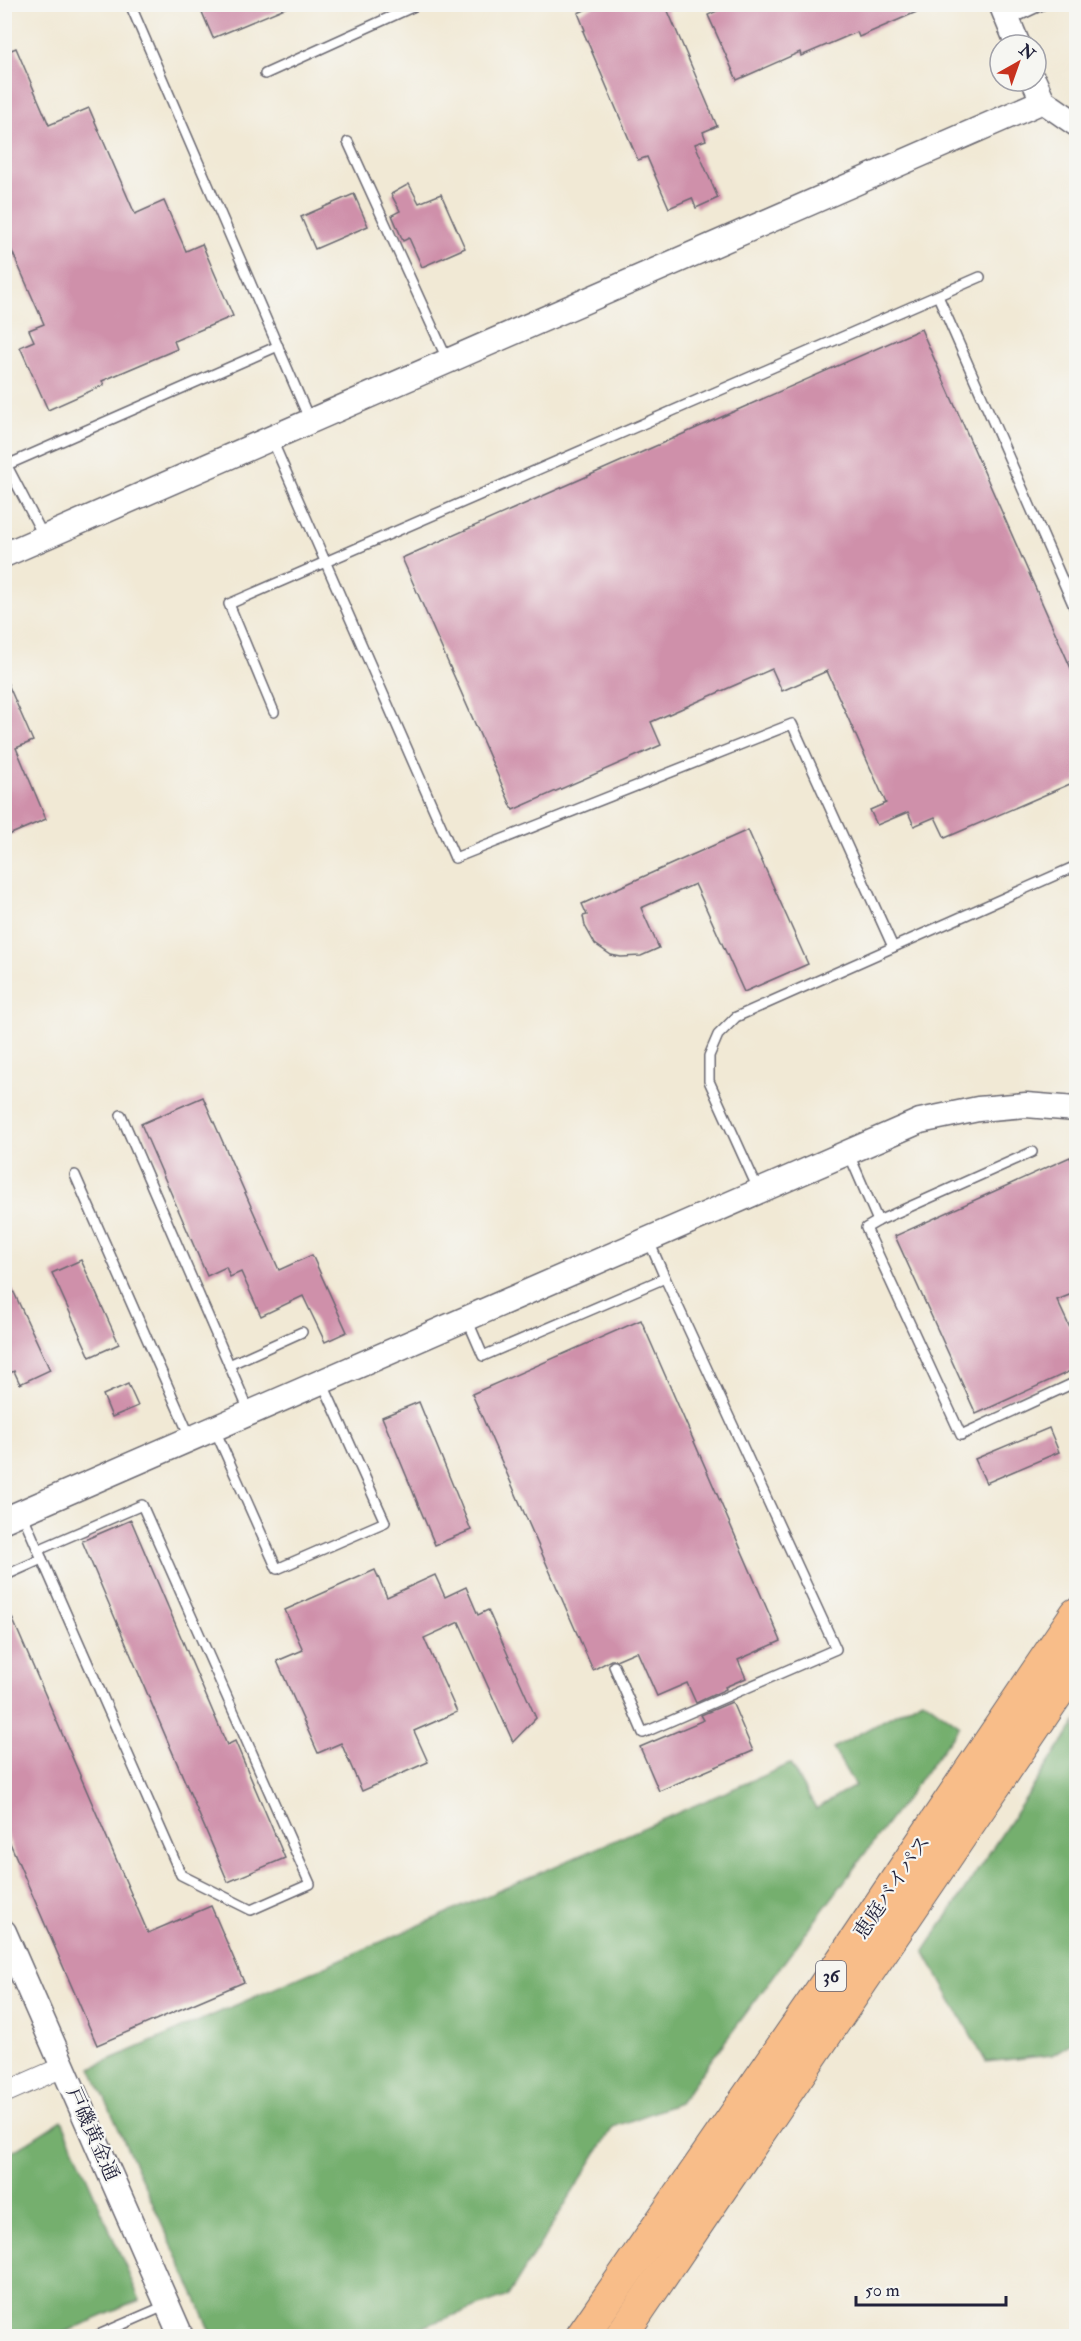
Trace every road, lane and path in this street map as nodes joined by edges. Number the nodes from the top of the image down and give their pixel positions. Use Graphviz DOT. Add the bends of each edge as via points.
graph roads {
  1 [pos="130,4"];
  2 [pos="419,4"];
  3 [pos="1044,4"];
  4 [pos="1004,13"];
  5 [pos="1013,33"];
  6 [pos="265,74"];
  7 [pos="1035,93"];
  8 [pos="1041,93"];
  9 [pos="1077,124"];
  10 [pos="348,142"];
  11 [pos="980,277"];
  12 [pos="938,296"];
  13 [pos="278,346"];
  14 [pos="448,361"];
  15 [pos="310,421"];
  16 [pos="272,438"];
  17 [pos="6,462"];
  18 [pos="44,537"];
  19 [pos="4,555"];
  20 [pos="326,561"];
  21 [pos="1077,611"];
  22 [pos="274,712"];
  23 [pos="1077,866"];
  24 [pos="893,947"];
  25 [pos="1077,1109"];
  26 [pos="121,1115"];
  27 [pos="848,1152"];
  28 [pos="1032,1152"];
  29 [pos="75,1175"];
  30 [pos="759,1191"];
  31 [pos="878,1221"];
  32 [pos="648,1239"];
  33 [pos="665,1278"];
  34 [pos="467,1319"];
  35 [pos="302,1332"];
  36 [pos="229,1365"];
  37 [pos="322,1381"];
  38 [pos="1077,1382"];
  39 [pos="250,1413"];
  40 [pos="214,1428"];
  41 [pos="191,1439"];
  42 [pos="13,1516"];
  43 [pos="40,1555"];
  44 [pos="4,1576"];
  45 [pos="1077,1614"];
  46 [pos="614,1666"];
  47 [pos="1077,1666"];
  48 [pos="4,1932"];
  49 [pos="63,2067"];
  50 [pos="4,2093"];
  51 [pos="167,2305"];
  52 [pos="96,2337"];
  53 [pos="181,2337"];
  54 [pos="582,2337"];
  55 [pos="621,2337"];
  1 -- 13 [label="lane"];
  2 -- 6 [label="lane"];
  3 -- 4 [label="lane"];
  4 -- 5 [label="street"];
  7 -- 14 [label="street"];
  8 -- 9 [label="street"];
  10 -- 14 [label="lane"];
  11 -- 12 [label="lane"];
  12 -- 20 [label="lane"];
  12 -- 21 [label="lane"];
  13 -- 15 [label="lane"];
  13 -- 17 [label="lane"];
  14 -- 15 [label="street"];
  15 -- 16 [label="street"];
  16 -- 18 [label="street"];
  16 -- 20 [label="lane"];
  17 -- 18 [label="lane"];
  18 -- 19 [label="street"];
  20 -- 22 [label="lane" via="229,604"];
  20 -- 24 [label="lane" via="455,858 792,724"];
  23 -- 24 [label="lane"];
  24 -- 30 [label="lane" via="736,1017 717,1035 709,1056 709,1081"];
  25 -- 27 [label="street" via="1026,1105 978,1109 920,1121"];
  26 -- 36 [label="lane"];
  27 -- 30 [label="street"];
  27 -- 31 [label="lane"];
  28 -- 31 [label="lane"];
  29 -- 41 [label="lane"];
  30 -- 32 [label="street"];
  31 -- 38 [label="lane" via="866,1228 962,1435"];
  32 -- 33 [label="lane"];
  32 -- 34 [label="street"];
  33 -- 34 [label="lane" via="483,1356"];
  33 -- 46 [label="lane" via="836,1649 643,1733"];
  34 -- 37 [label="street"];
  35 -- 36 [label="lane"];
  36 -- 39 [label="lane"];
  37 -- 39 [label="street"];
  37 -- 40 [label="lane" via="385,1522 277,1569"];
  39 -- 40 [label="street"];
  40 -- 41 [label="street"];
  41 -- 42 [label="street"];
  42 -- 43 [label="lane"];
  43 -- 43 [label="lane" via="142,1505 310,1884 251,1910 181,1875"];
  43 -- 44 [label="lane"];
  45 -- 54 [label="highway, 恵庭バイパス / 36"];
  47 -- 55 [label="highway, 恵庭バイパス / 36"];
  48 -- 49 [label="street, 戸磯黄金通"];
  49 -- 50 [label="street"];
  49 -- 51 [label="street, 戸磯黄金通"];
  51 -- 52 [label="lane"];
  51 -- 53 [label="street, 戸磯黄金通"];
}
